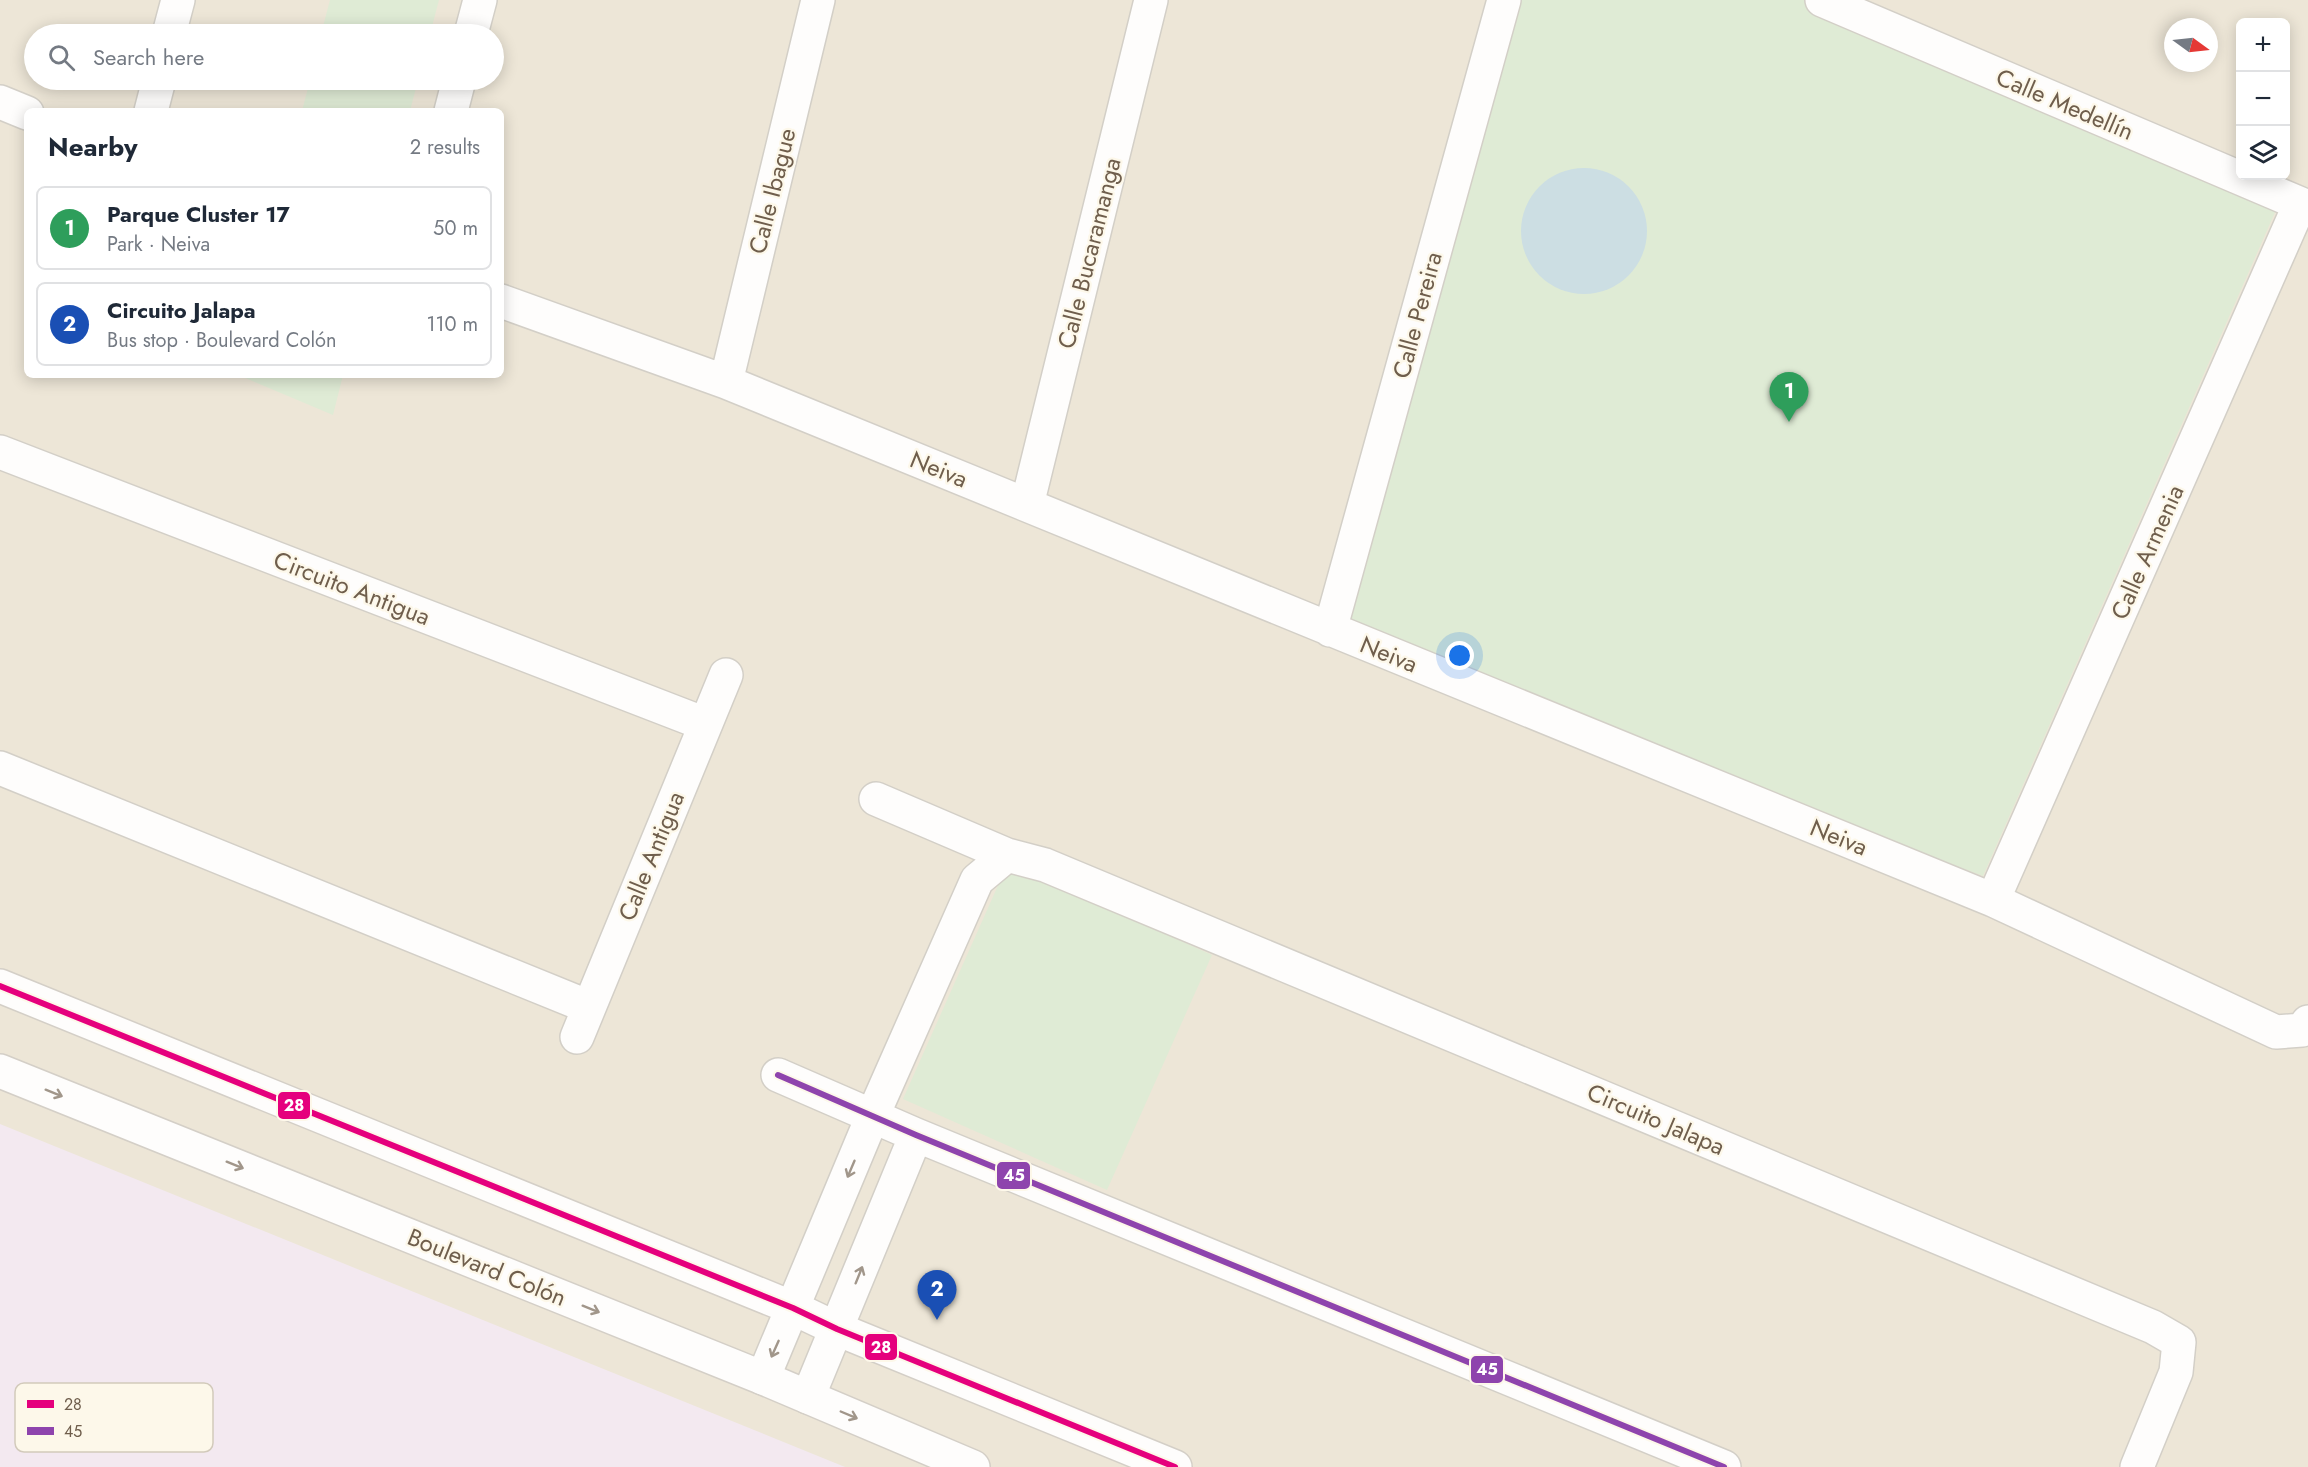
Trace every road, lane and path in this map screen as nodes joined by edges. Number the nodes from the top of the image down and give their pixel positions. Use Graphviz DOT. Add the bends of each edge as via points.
graph roads {
  1 [pos="178,0"];
  2 [pos="480,0"];
  3 [pos="818,0"];
  4 [pos="1151,0"];
  5 [pos="1504,0"];
  6 [pos="1822,0"];
  7 [pos="172,24"];
  8 [pos="474,24"];
  9 [pos="156,90"];
  10 [pos="456,90"];
  11 [pos="0,102"];
  12 [pos="152,108"];
  13 [pos="452,108"];
  14 [pos="24,112"];
  15 [pos="2304,206"];
  16 [pos="504,302"];
  17 [pos="726,382"];
  18 [pos="0,452"];
  19 [pos="1027,505"];
  20 [pos="1330,630"];
  21 [pos="726,675"];
  22 [pos="705,724"];
  23 [pos="0,768"];
  24 [pos="876,799"];
  25 [pos="1006,855"];
  26 [pos="1993,900"];
  27 [pos="0,986"];
  28 [pos="590,1006"];
  29 [pos="2305,1026"];
  30 [pos="577,1037"];
  31 [pos="0,1071"];
  32 [pos="778,1075"];
  33 [pos="873,1115"];
  34 [pos="916,1135"];
  35 [pos="793,1308"];
  36 [pos="837,1329"];
  37 [pos="763,1378"];
  38 [pos="808,1397"];
  39 [pos="973,1467"];
  40 [pos="1175,1467"];
  41 [pos="1724,1467"];
  42 [pos="2137,1467"];
  1 -- 7 [label="street"];
  2 -- 8 [label="street"];
  3 -- 17 [label="street, Calle Ibague"];
  4 -- 19 [label="street, Calle Bucaramanga"];
  5 -- 20 [label="street, Calle Pereira"];
  6 -- 15 [label="street, Calle Medellín"];
  9 -- 12 [label="street"];
  10 -- 13 [label="street"];
  11 -- 14 [label="street"];
  15 -- 26 [label="street, Calle Armenia"];
  16 -- 17 [label="street, Neiva"];
  17 -- 19 [label="street, Neiva"];
  18 -- 22 [label="street, Circuito Antigua"];
  19 -- 20 [label="street, Neiva"];
  20 -- 26 [label="street, Neiva"];
  21 -- 22 [label="street, Calle Antigua"];
  22 -- 28 [label="street, Calle Antigua"];
  23 -- 28 [label="street"];
  24 -- 25 [label="street, Circuito Jalapa"];
  25 -- 33 [label="street" via="977,880"];
  25 -- 42 [label="street, Circuito Jalapa" via="1045,865 2153,1327 2179,1342 2176,1372"];
  26 -- 29 [label="street, Neiva" via="2276,1032"];
  27 -- 35 [label="street"];
  28 -- 30 [label="street, Calle Antigua"];
  31 -- 37 [label="street, Boulevard Colón, one-way"];
  32 -- 33 [label="street"];
  33 -- 34 [label="street"];
  33 -- 35 [label="street, one-way"];
  36 -- 34 [label="street, one-way"];
  34 -- 41 [label="street"];
  35 -- 36 [label="street"];
  35 -- 37 [label="street, one-way"];
  36 -- 38 [label="street"];
  36 -- 40 [label="street"];
  37 -- 38 [label="street, Boulevard Colón"];
  38 -- 39 [label="street, Boulevard Colón, one-way"];
}
